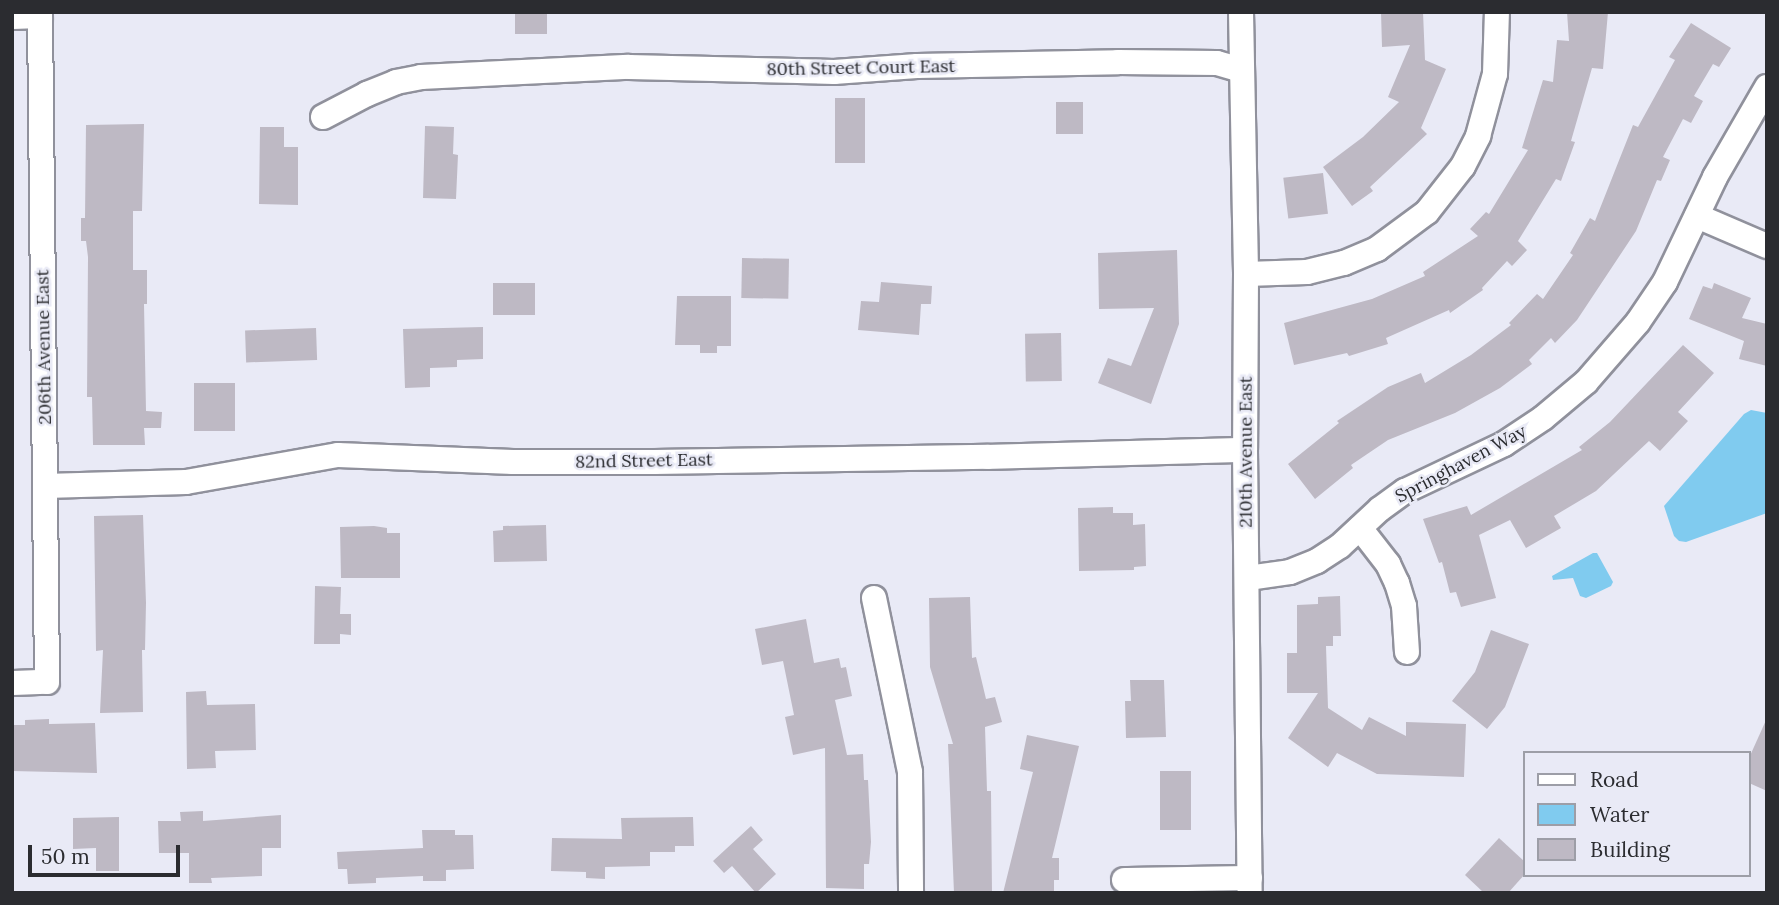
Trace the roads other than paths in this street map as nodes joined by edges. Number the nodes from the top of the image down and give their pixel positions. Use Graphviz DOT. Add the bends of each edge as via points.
graph roads {
  1 [pos="1241,12"];
  2 [pos="1497,12"];
  3 [pos="40,14"];
  4 [pos="12,17"];
  5 [pos="1241,70"];
  6 [pos="1767,87"];
  7 [pos="323,117"];
  8 [pos="1697,216"];
  9 [pos="1767,246"];
  10 [pos="1247,274"];
  11 [pos="1245,450"];
  12 [pos="45,486"];
  13 [pos="1360,528"];
  14 [pos="1248,578"];
  15 [pos="874,598"];
  16 [pos="1407,652"];
  17 [pos="12,683"];
  18 [pos="1124,880"];
  19 [pos="1250,886"];
  20 [pos="911,893"];
  1 -- 5 [label="street, 210th Avenue East"];
  2 -- 10 [label="street" via="1495,74 1478,136 1463,166 1427,212 1377,249 1344,263 1307,272"];
  3 -- 4 [label="street"];
  3 -- 12 [label="street, 206th Avenue East"];
  5 -- 7 [label="street, 80th Street Court East" via="1217,63 1118,62 834,72 629,67 421,77 396,82"];
  5 -- 10 [label="street, 210th Avenue East"];
  6 -- 8 [label="street, Springhaven Way"];
  8 -- 9 [label="street"];
  8 -- 13 [label="street, Springhaven Way" via="1665,282 1638,322 1586,382 1504,444 1405,491"];
  10 -- 11 [label="street, 210th Avenue East"];
  11 -- 12 [label="street, 82nd Street East" via="654,462 338,455 186,482"];
  11 -- 14 [label="street, 210th Avenue East"];
  12 -- 17 [label="street, 206th Avenue East" via="47,682"];
  13 -- 14 [label="street, Springhaven Way" via="1317,561 1290,572"];
  13 -- 16 [label="street" via="1397,583 1404,606"];
  14 -- 19 [label="street, 210th Avenue East"];
  15 -- 20 [label="street" via="911,772"];
  18 -- 19 [label="street"];
}
